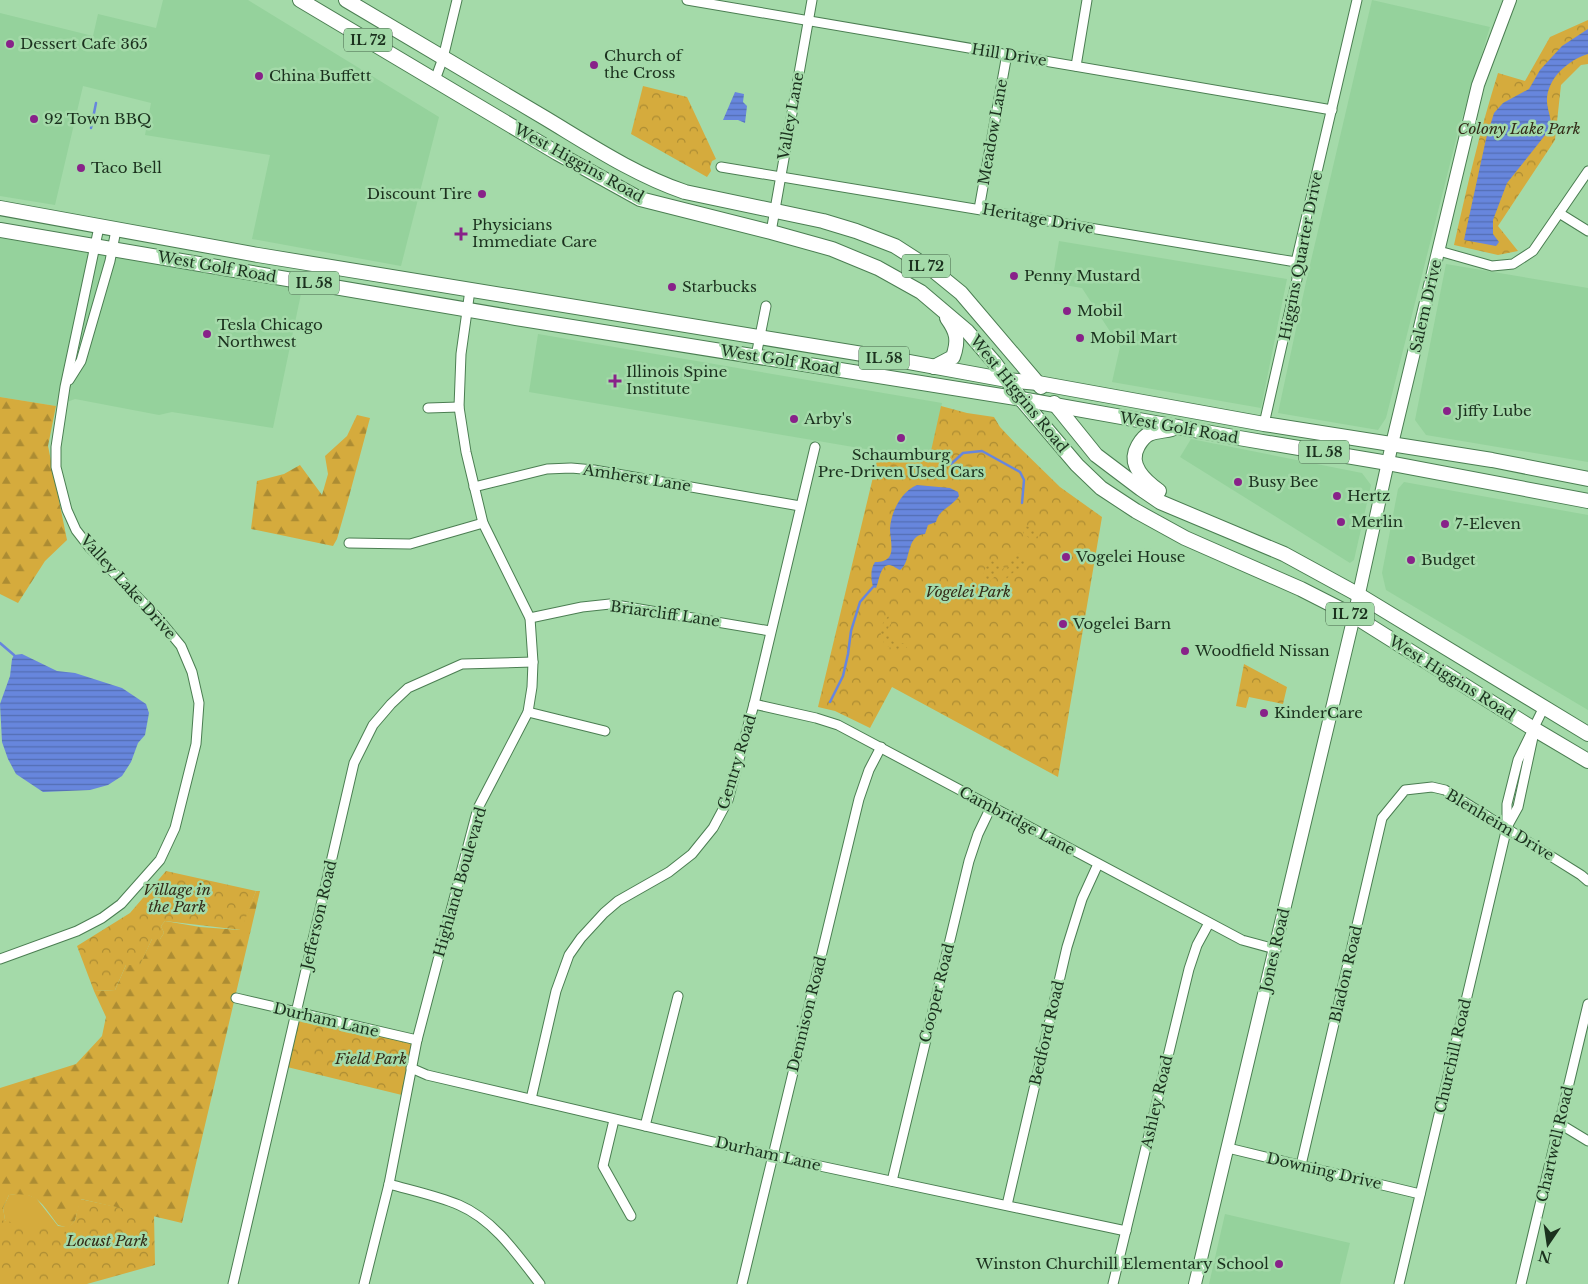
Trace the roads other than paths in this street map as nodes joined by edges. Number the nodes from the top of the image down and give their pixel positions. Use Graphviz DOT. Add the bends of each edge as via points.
graph roads {
  1 [pos="300,0"];
  2 [pos="346,0"];
  3 [pos="457,0"];
  4 [pos="687,0"];
  5 [pos="812,0"];
  6 [pos="1087,0"];
  7 [pos="1357,0"];
  8 [pos="1510,0"];
  9 [pos="808,21"];
  10 [pos="1007,54"];
  11 [pos="443,58"];
  12 [pos="1076,66"];
  13 [pos="436,80"];
  14 [pos="1332,110"];
  15 [pos="721,167"];
  16 [pos="1588,171"];
  17 [pos="780,177"];
  18 [pos="0,208"];
  19 [pos="979,209"];
  20 [pos="774,211"];
  21 [pos="1559,213"];
  22 [pos="99,227"];
  23 [pos="0,230"];
  24 [pos="116,230"];
  25 [pos="1588,231"];
  26 [pos="771,232"];
  27 [pos="96,246"];
  28 [pos="112,249"];
  29 [pos="1439,251"];
  30 [pos="1296,262"];
  31 [pos="470,290"];
  32 [pos="766,306"];
  33 [pos="938,306"];
  34 [pos="467,309"];
  35 [pos="760,337"];
  36 [pos="756,356"];
  37 [pos="934,367"];
  38 [pos="1007,380"];
  39 [pos="1038,383"];
  40 [pos="65,387"];
  41 [pos="1021,399"];
  42 [pos="459,406"];
  43 [pos="1056,406"];
  44 [pos="428,408"];
  45 [pos="1264,424"];
  46 [pos="1180,428"];
  47 [pos="1392,444"];
  48 [pos="815,447"];
  49 [pos="1388,463"];
  50 [pos="1588,479"];
  51 [pos="474,487"];
  52 [pos="1588,501"];
  53 [pos="800,506"];
  54 [pos="1188,513"];
  55 [pos="483,524"];
  56 [pos="349,543"];
  57 [pos="1359,595"];
  58 [pos="1354,616"];
  59 [pos="530,618"];
  60 [pos="770,631"];
  61 [pos="533,662"];
  62 [pos="754,704"];
  63 [pos="1544,707"];
  64 [pos="528,712"];
  65 [pos="1534,729"];
  66 [pos="605,730"];
  67 [pos="1588,734"];
  68 [pos="881,747"];
  69 [pos="1588,761"];
  70 [pos="1405,790"];
  71 [pos="991,807"];
  72 [pos="1507,827"];
  73 [pos="1098,864"];
  74 [pos="1588,881"];
  75 [pos="1209,923"];
  76 [pos="1275,949"];
  77 [pos="0,959"];
  78 [pos="678,996"];
  79 [pos="236,998"];
  80 [pos="1588,1004"];
  81 [pos="296,1013"];
  82 [pos="417,1040"];
  83 [pos="411,1068"];
  84 [pos="531,1099"];
  85 [pos="614,1120"];
  86 [pos="1560,1124"];
  87 [pos="645,1126"];
  88 [pos="1588,1141"];
  89 [pos="1228,1148"];
  90 [pos="773,1156"];
  91 [pos="1301,1165"];
  92 [pos="892,1181"];
  93 [pos="388,1184"];
  94 [pos="1420,1194"];
  95 [pos="1007,1205"];
  96 [pos="631,1216"];
  97 [pos="1126,1231"];
  98 [pos="233,1284"];
  99 [pos="364,1284"];
  100 [pos="540,1284"];
  101 [pos="742,1284"];
  102 [pos="1113,1284"];
  103 [pos="1195,1284"];
  104 [pos="1398,1284"];
  105 [pos="1521,1284"];
  1 -- 13 [label="main road, West Higgins Road / IL 72"];
  2 -- 11 [label="main road, West Higgins Road / IL 72"];
  3 -- 11 [label="street"];
  4 -- 9 [label="street, Hill Drive"];
  5 -- 9 [label="street, Valley Lane"];
  6 -- 12 [label="street"];
  7 -- 14 [label="street, Higgins Quarter Drive"];
  8 -- 29 [label="street, Salem Drive" via="1478,85"];
  9 -- 10 [label="street, Hill Drive"];
  9 -- 17 [label="street, Valley Lane"];
  10 -- 12 [label="street, Hill Drive"];
  10 -- 19 [label="street, Meadow Lane"];
  11 -- 13 [label="street"];
  11 -- 20 [label="main road, West Higgins Road / IL 72" via="635,171 663,184 685,192"];
  12 -- 14 [label="street, Hill Drive"];
  13 -- 26 [label="main road, West Higgins Road / IL 72" via="640,199"];
  14 -- 30 [label="street, Higgins Quarter Drive"];
  15 -- 17 [label="street, Heritage Drive"];
  16 -- 21 [label="street"];
  17 -- 19 [label="street, Heritage Drive"];
  17 -- 20 [label="street, Valley Lane"];
  18 -- 22 [label="main road, West Golf Road / IL 58"];
  19 -- 30 [label="street, Heritage Drive"];
  20 -- 26 [label="street, Valley Lane"];
  20 -- 39 [label="main road, West Higgins Road / IL 72" via="856,231 895,246 934,271 961,293"];
  21 -- 25 [label="street"];
  21 -- 29 [label="street" via="1533,251 1513,264 1492,266"];
  22 -- 24 [label="main road, West Golf Road / IL 58"];
  22 -- 27 [label="street, Valley Lake Drive"];
  23 -- 27 [label="main road, West Golf Road / IL 58"];
  24 -- 28 [label="street, Valley Lake Drive"];
  24 -- 31 [label="main road, West Golf Road / IL 58"];
  26 -- 33 [label="main road, West Higgins Road / IL 72" via="832,249 878,268 921,292"];
  27 -- 28 [label="main road, West Golf Road / IL 58"];
  27 -- 40 [label="street, Valley Lake Drive"];
  28 -- 34 [label="main road, West Golf Road / IL 58"];
  28 -- 40 [label="street, Valley Lake Drive" via="81,360"];
  29 -- 47 [label="street, Salem Drive"];
  30 -- 45 [label="street, Higgins Quarter Drive" via="1297,279"];
  31 -- 34 [label="street, Highland Boulevard"];
  31 -- 35 [label="main road, West Golf Road / IL 58"];
  32 -- 35 [label="street"];
  33 -- 37 [label="main road" via="953,327 958,341 953,357"];
  33 -- 38 [label="main road, West Higgins Road / IL 72" via="967,331"];
  34 -- 36 [label="main road, West Golf Road / IL 58"];
  34 -- 42 [label="street, Highland Boulevard"];
  35 -- 36 [label="street"];
  35 -- 37 [label="main road, West Golf Road / IL 58"];
  36 -- 41 [label="main road, West Golf Road / IL 58"];
  37 -- 38 [label="main road, West Golf Road / IL 58"];
  38 -- 39 [label="main road, West Golf Road / IL 58"];
  38 -- 41 [label="main road, West Higgins Road / IL 72"];
  39 -- 43 [label="main road, West Higgins Road / IL 72"];
  39 -- 45 [label="main road, West Golf Road / IL 58"];
  40 -- 77 [label="street, Valley Lake Drive" via="56,467 67,510 76,530 90,548 181,646 192,672 199,703 196,744 175,828 160,860 121,904 78,931"];
  41 -- 43 [label="main road, West Golf Road / IL 58"];
  41 -- 58 [label="main road, West Higgins Road / IL 72" via="1083,471 1101,488 1136,511 1185,538"];
  42 -- 44 [label="street"];
  42 -- 51 [label="street, Highland Boulevard"];
  43 -- 46 [label="main road, West Golf Road / IL 58"];
  43 -- 54 [label="main road, West Higgins Road / IL 72" via="1096,455 1112,468 1160,502"];
  45 -- 47 [label="main road, West Golf Road / IL 58"];
  46 -- 49 [label="main road, West Golf Road / IL 58"];
  46 -- 54 [label="main road" via="1145,437 1136,450 1134,460 1142,477"];
  47 -- 49 [label="street, Salem Drive"];
  47 -- 50 [label="main road, West Golf Road / IL 58"];
  48 -- 53 [label="street, Gentry Road"];
  49 -- 52 [label="main road, West Golf Road / IL 58"];
  49 -- 57 [label="street, Salem Drive"];
  51 -- 53 [label="street, Amherst Lane" via="547,469 571,468"];
  51 -- 55 [label="street, Highland Boulevard"];
  53 -- 60 [label="street, Gentry Road"];
  54 -- 57 [label="main road, West Higgins Road / IL 72" via="1284,554"];
  55 -- 56 [label="street" via="410,544"];
  55 -- 59 [label="street, Highland Boulevard"];
  57 -- 58 [label="street, Salem Drive"];
  57 -- 63 [label="main road, West Higgins Road / IL 72"];
  58 -- 65 [label="main road, West Higgins Road / IL 72"];
  58 -- 76 [label="street, Jones Road"];
  59 -- 60 [label="street, Briarcliff Lane" via="610,604"];
  59 -- 61 [label="street, Highland Boulevard"];
  60 -- 62 [label="street, Gentry Road"];
  61 -- 64 [label="street, Highland Boulevard"];
  61 -- 81 [label="street, Jefferson Road" via="462,664 408,688 373,725 354,763"];
  62 -- 68 [label="street, Cambridge Lane" via="828,721"];
  62 -- 84 [label="street, Gentry Road" via="728,800 700,846 669,872 604,912 569,956 556,990"];
  63 -- 65 [label="street, Churchill Road"];
  63 -- 67 [label="main road, West Higgins Road / IL 72"];
  64 -- 66 [label="street"];
  64 -- 82 [label="street, Highland Boulevard" via="478,808"];
  65 -- 69 [label="main road, West Higgins Road / IL 72"];
  65 -- 72 [label="street, Churchill Road" via="1518,806"];
  68 -- 71 [label="street, Cambridge Lane"];
  68 -- 90 [label="street, Dennison Road" via="859,799"];
  70 -- 72 [label="street, Blenheim Drive" via="1438,788"];
  70 -- 91 [label="street, Bladon Road" via="1382,818"];
  71 -- 73 [label="street, Cambridge Lane"];
  71 -- 92 [label="street, Cooper Road" via="971,854"];
  72 -- 74 [label="street, Blenheim Drive"];
  72 -- 94 [label="street, Churchill Road"];
  73 -- 75 [label="street, Cambridge Lane"];
  73 -- 95 [label="street, Bedford Road" via="1082,899 1067,947"];
  75 -- 76 [label="street, Cambridge Lane" via="1242,940"];
  75 -- 97 [label="street, Ashley Road" via="1189,969"];
  76 -- 89 [label="street, Jones Road"];
  78 -- 87 [label="street"];
  79 -- 81 [label="street, Durham Lane"];
  80 -- 86 [label="street, Chartwell Road"];
  81 -- 82 [label="street, Durham Lane"];
  81 -- 98 [label="street, Jefferson Road"];
  82 -- 83 [label="street, Highland Boulevard"];
  83 -- 84 [label="street, Durham Lane" via="428,1075"];
  83 -- 93 [label="street, Highland Boulevard"];
  84 -- 85 [label="street, Durham Lane"];
  85 -- 87 [label="street, Durham Lane"];
  85 -- 96 [label="street" via="603,1166"];
  86 -- 88 [label="street"];
  86 -- 105 [label="street, Chartwell Road"];
  87 -- 90 [label="street, Durham Lane"];
  89 -- 91 [label="street, Downing Drive"];
  89 -- 103 [label="street, Jones Road"];
  90 -- 92 [label="street, Durham Lane"];
  90 -- 101 [label="street, Dennison Road"];
  91 -- 94 [label="street, Downing Drive"];
  92 -- 95 [label="street, Durham Lane"];
  93 -- 99 [label="street, Highland Boulevard"];
  93 -- 100 [label="street" via="458,1204 484,1221 502,1237"];
  94 -- 104 [label="street, Churchill Road"];
  95 -- 97 [label="street, Durham Lane"];
  97 -- 102 [label="street, Ashley Road"];
}
